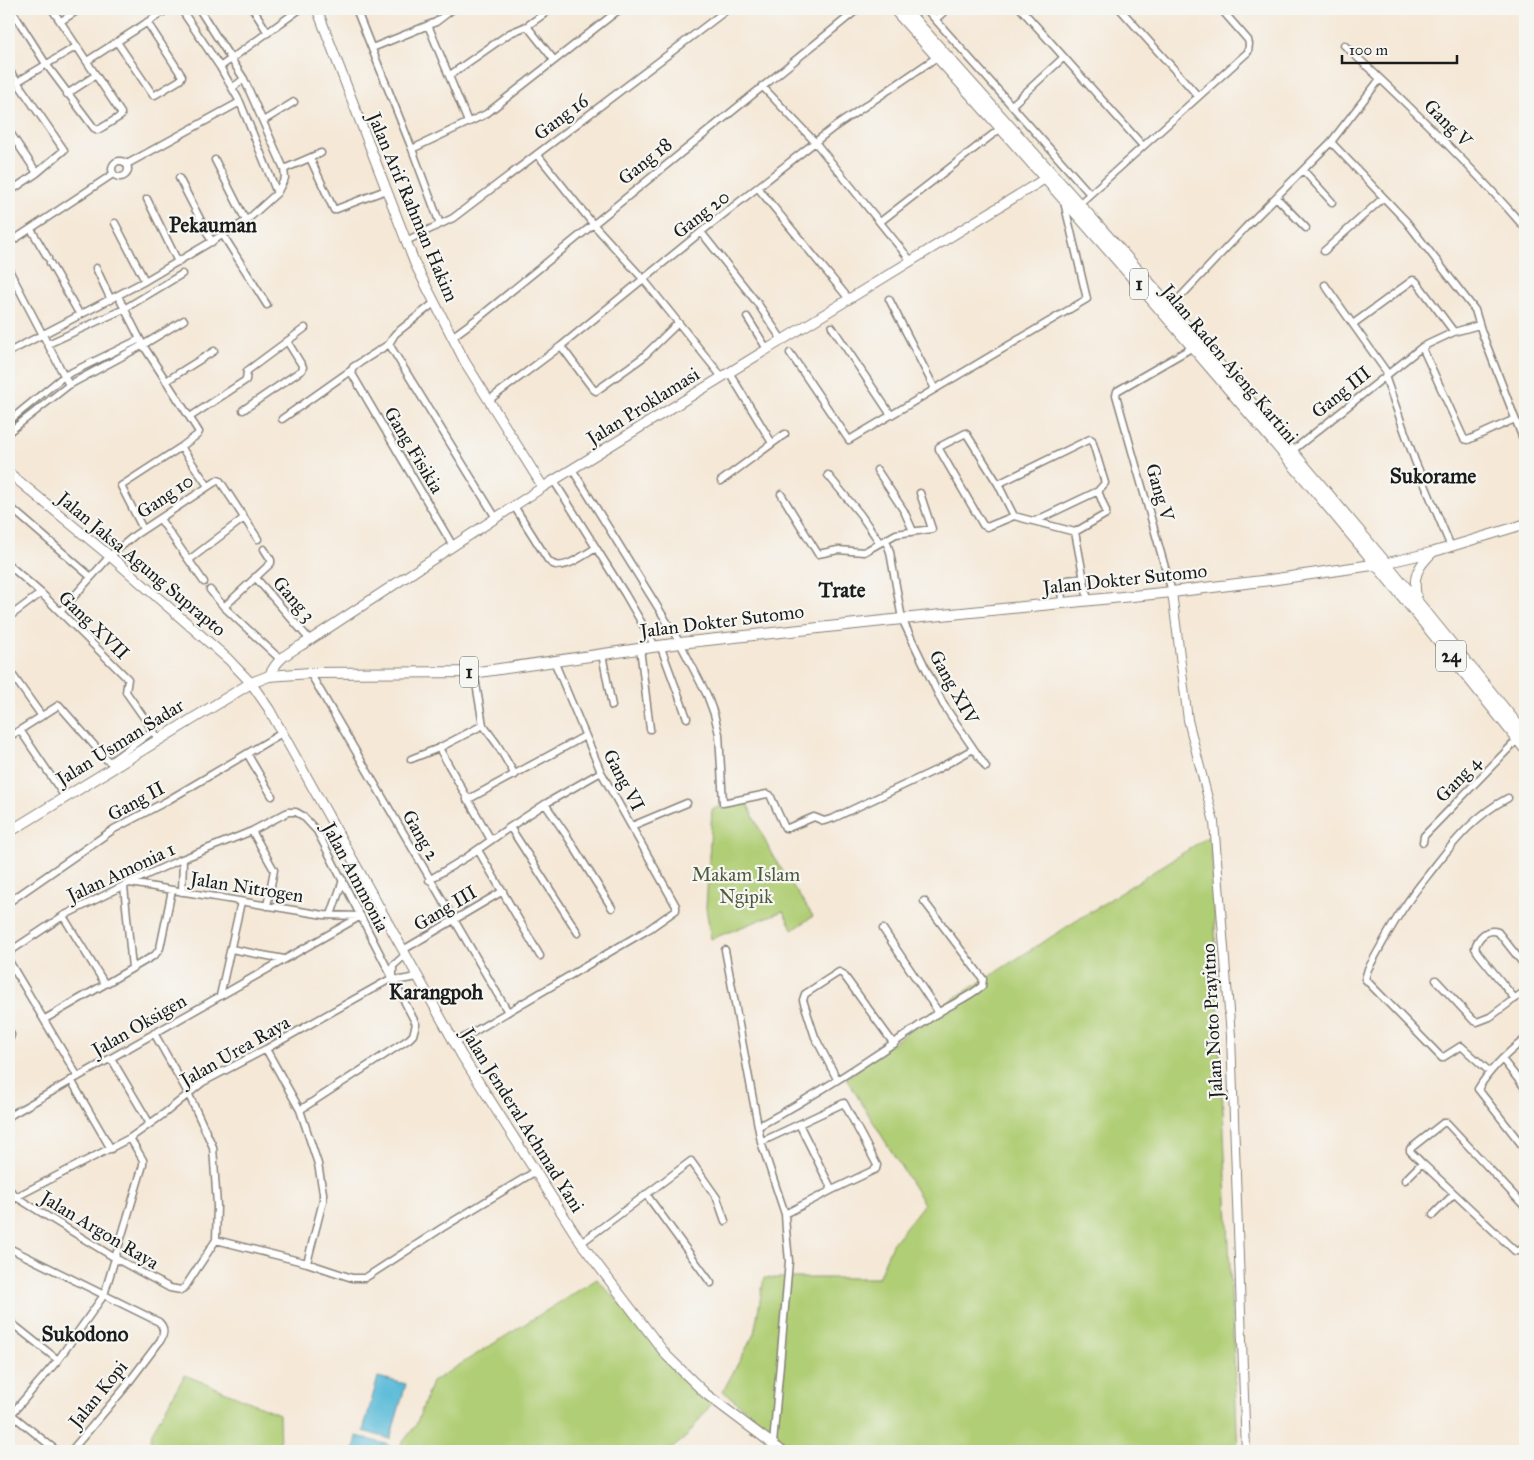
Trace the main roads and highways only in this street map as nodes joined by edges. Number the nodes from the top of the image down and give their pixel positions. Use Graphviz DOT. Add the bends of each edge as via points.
graph roads {
  1 [pos="317,9"];
  2 [pos="894,9"];
  3 [pos="905,9"];
  4 [pos="1046,178"];
  5 [pos="1223,375"];
  6 [pos="9,473"];
  7 [pos="543,487"];
  8 [pos="1525,524"];
  9 [pos="1433,552"];
  10 [pos="1381,564"];
  11 [pos="1417,599"];
  12 [pos="269,676"];
  13 [pos="251,683"];
  14 [pos="1521,736"];
  15 [pos="1525,748"];
  16 [pos="9,832"];
  17 [pos="782,1451"];
  1 -- 7 [label="main road, Jalan Arif Rahman Hakim" via="415,264 465,362"];
  2 -- 4 [label="highway, Jalan Raden Ajeng Kartini / 1"];
  3 -- 5 [label="highway, Jalan Raden Ajeng Kartini / 1" via="1171,307"];
  4 -- 5 [label="highway, Jalan Raden Ajeng Kartini / 1"];
  4 -- 7 [label="main road, Jalan Proklamasi"];
  5 -- 10 [label="highway, Jalan Raden Ajeng Kartini / 1"];
  5 -- 10 [label="highway, Jalan Raden Ajeng Kartini / 1" via="1292,451"];
  6 -- 13 [label="main road, Jalan Jaksa Agung Suprapto" via="228,658"];
  7 -- 12 [label="main road, Jalan Proklamasi" via="280,659"];
  8 -- 9 [label="main road"];
  9 -- 10 [label="main road"];
  9 -- 11 [label="main road" via="1415,577"];
  10 -- 11 [label="highway, 24"];
  10 -- 12 [label="highway, Jalan Dokter Sutomo / 1" via="1172,592 680,643 474,672 310,672"];
  10 -- 14 [label="highway, 24"];
  11 -- 14 [label="highway, 24"];
  12 -- 13 [label="highway, Jalan Dokter Sutomo / 1"];
  13 -- 16 [label="highway, Jalan Usman Sadar / 1"];
  13 -- 17 [label="main road, Jalan Jenderal Achmad Yani" via="269,709 455,1043 581,1243 668,1356 706,1394"];
  14 -- 15 [label="highway, 24"];
}
